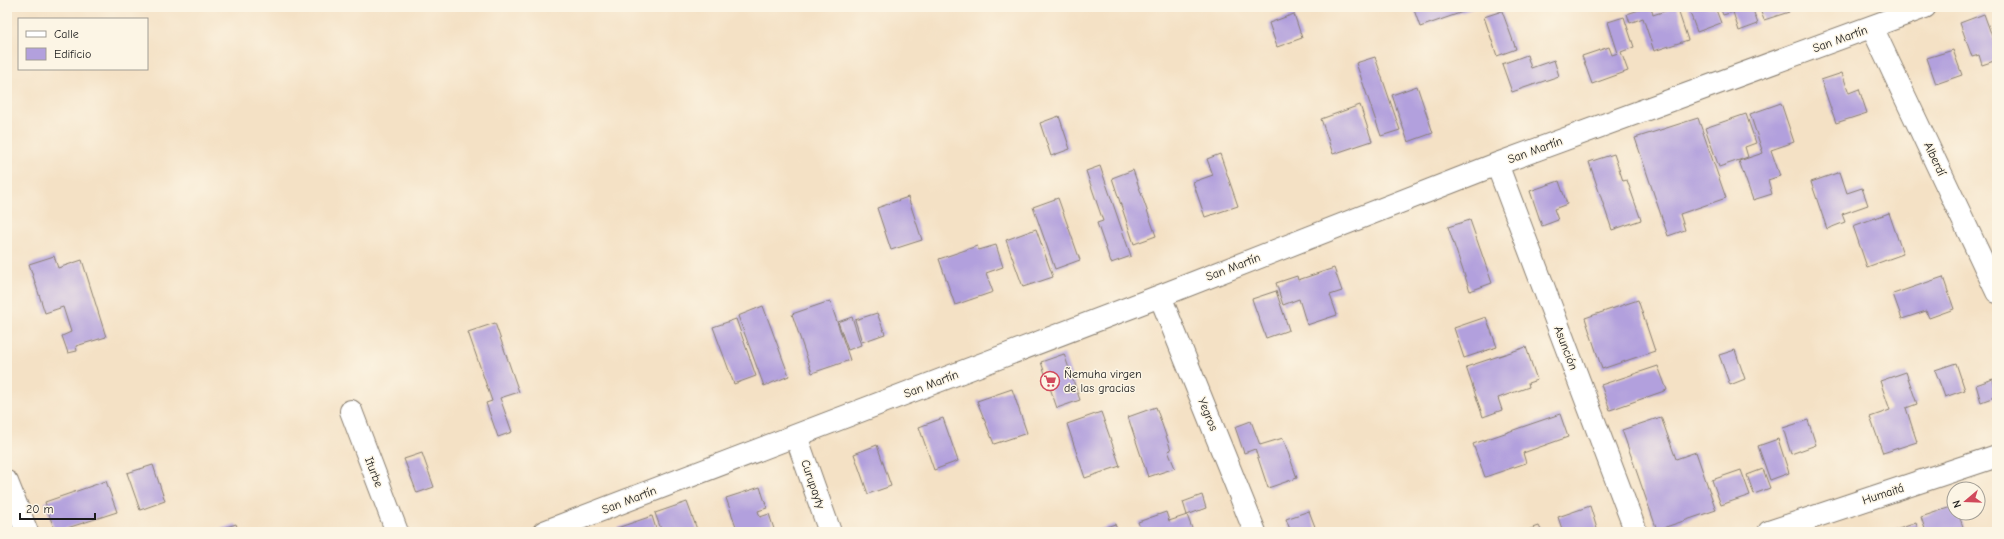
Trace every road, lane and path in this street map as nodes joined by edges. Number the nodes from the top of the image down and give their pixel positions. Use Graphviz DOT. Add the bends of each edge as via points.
graph roads {
  1 [pos="1924,7"];
  2 [pos="1872,27"];
  3 [pos="1497,164"];
  4 [pos="1997,292"];
  5 [pos="1160,296"];
  6 [pos="351,411"];
  7 [pos="796,436"];
  8 [pos="1997,456"];
  9 [pos="7,482"];
  10 [pos="27,532"];
  11 [pos="397,532"];
  12 [pos="544,532"];
  13 [pos="830,532"];
  14 [pos="1255,532"];
  15 [pos="1636,532"];
  16 [pos="1769,532"];
  1 -- 2 [label="street, San Martín"];
  2 -- 3 [label="street, San Martín"];
  2 -- 4 [label="street, Alberdí"];
  3 -- 5 [label="street, San Martín"];
  3 -- 15 [label="street, Asunción"];
  5 -- 7 [label="street, San Martín"];
  5 -- 14 [label="street, Yegros"];
  6 -- 11 [label="street, Iturbe"];
  7 -- 12 [label="street, San Martín"];
  7 -- 13 [label="street, Curupayty"];
  8 -- 16 [label="street, Humaitá"];
  9 -- 10 [label="street"];
}
